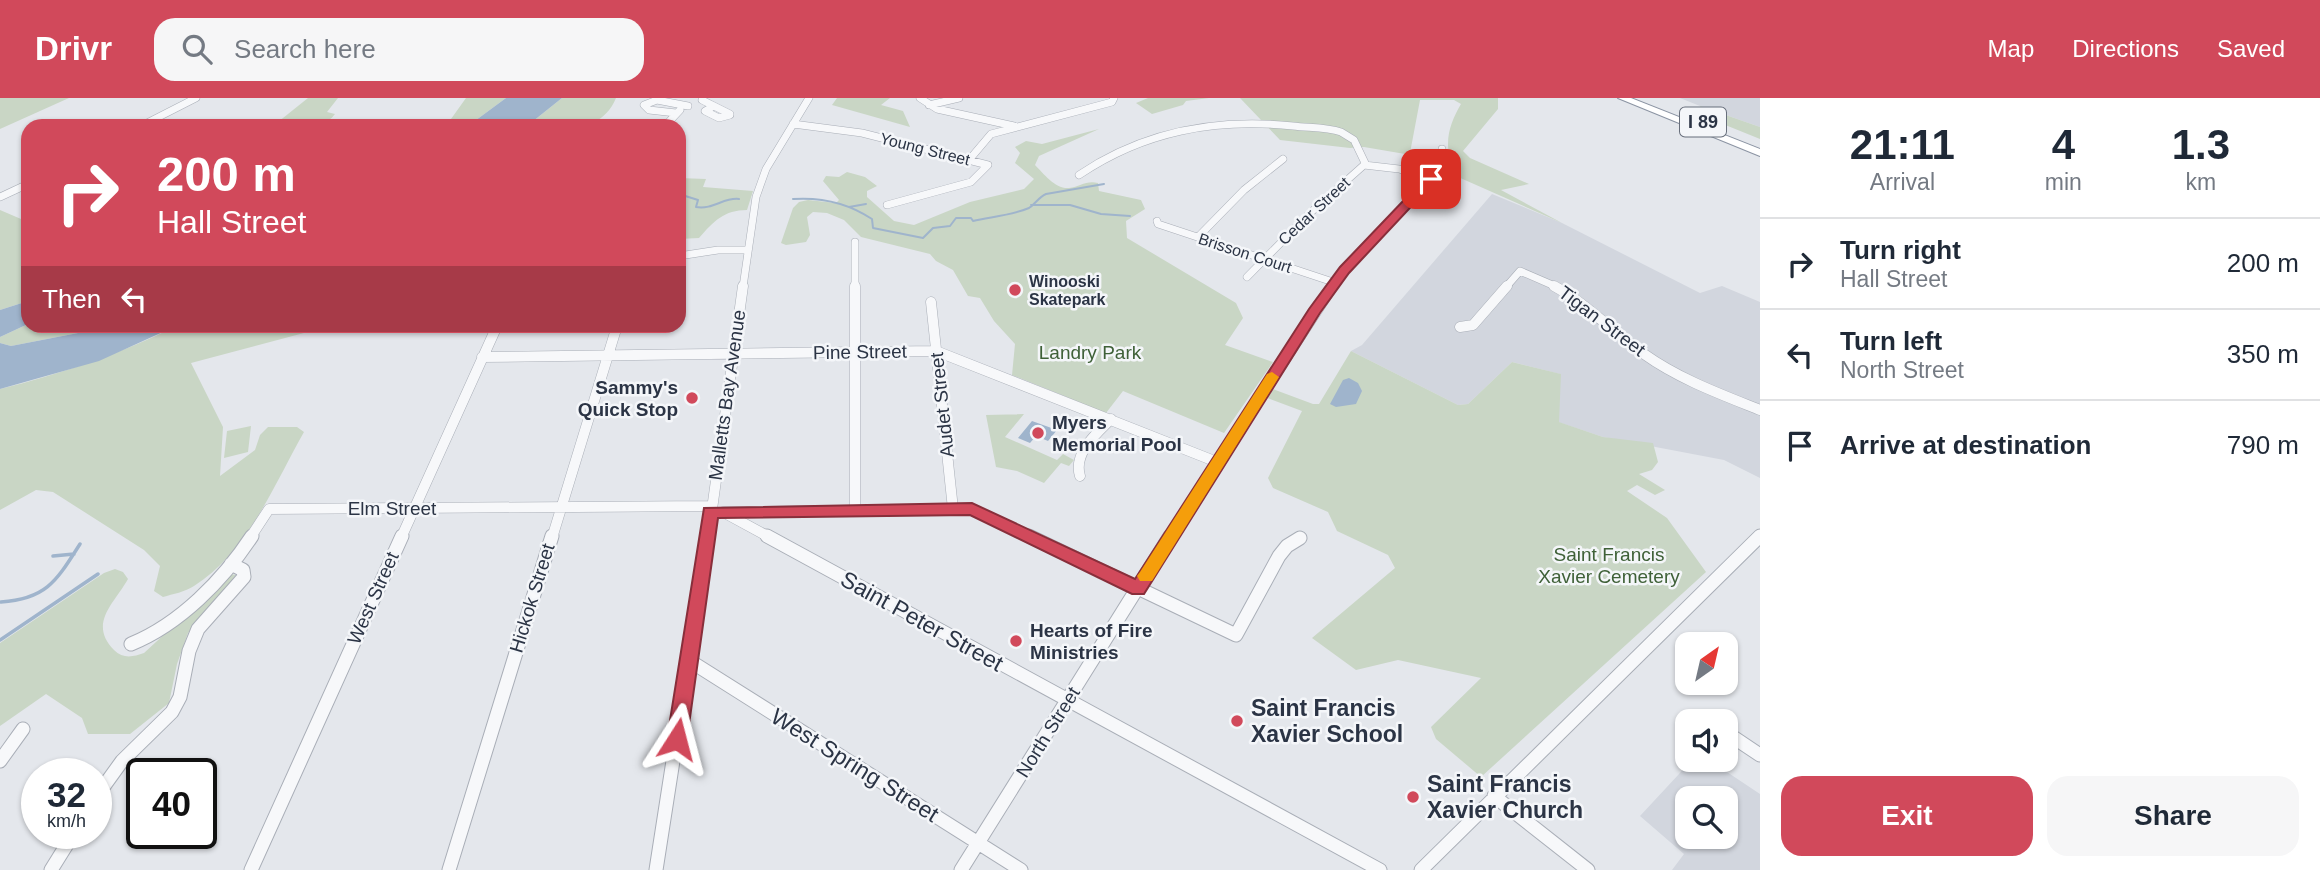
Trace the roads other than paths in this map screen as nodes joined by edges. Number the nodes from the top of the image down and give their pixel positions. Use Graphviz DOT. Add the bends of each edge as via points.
graph roads {
  1 [pos="196,98"];
  2 [pos="809,98"];
  3 [pos="920,98"];
  4 [pos="959,98"];
  5 [pos="1114,98"];
  6 [pos="1623,98"];
  7 [pos="1646,98"];
  8 [pos="705,99"];
  9 [pos="929,105"];
  10 [pos="688,106"];
  11 [pos="715,106"];
  12 [pos="676,113"];
  13 [pos="155,119"];
  14 [pos="671,119"];
  15 [pos="793,124"];
  16 [pos="1017,127"];
  17 [pos="1760,145"];
  18 [pos="1441,149"];
  19 [pos="1760,155"];
  20 [pos="1283,159"];
  21 [pos="969,160"];
  22 [pos="1366,165"];
  23 [pos="1079,174"];
  24 [pos="1431,179"];
  25 [pos="21,187"];
  26 [pos="0,197"];
  27 [pos="887,205"];
  28 [pos="1157,221"];
  29 [pos="1198,237"];
  30 [pos="855,242"];
  31 [pos="748,250"];
  32 [pos="686,255"];
  33 [pos="1264,259"];
  34 [pos="1247,276"];
  35 [pos="1336,282"];
  36 [pos="931,302"];
  37 [pos="1460,327"];
  38 [pos="494,333"];
  39 [pos="615,333"];
  40 [pos="936,351"];
  41 [pos="854,352"];
  42 [pos="733,354"];
  43 [pos="607,355"];
  44 [pos="482,357"];
  45 [pos="1760,411"];
  46 [pos="1111,419"];
  47 [pos="1217,462"];
  48 [pos="1080,476"];
  49 [pos="560,507"];
  50 [pos="414,508"];
  51 [pos="953,509"];
  52 [pos="715,510"];
  53 [pos="855,510"];
  54 [pos="1760,536"];
  55 [pos="1300,538"];
  56 [pos="230,565"];
  57 [pos="1138,589"];
  58 [pos="131,644"];
  59 [pos="690,661"];
  60 [pos="1068,700"];
  61 [pos="23,729"];
  62 [pos="1738,740"];
  63 [pos="1760,755"];
  64 [pos="0,761"];
  65 [pos="112,775"];
  66 [pos="1494,796"];
  67 [pos="978,843"];
  68 [pos="64,849"];
  69 [pos="51,870"];
  70 [pos="251,870"];
  71 [pos="449,870"];
  72 [pos="656,870"];
  73 [pos="961,870"];
  74 [pos="1021,870"];
  75 [pos="1380,870"];
  76 [pos="1421,870"];
  77 [pos="1588,870"];
  1 -- 13 [label="street"];
  2 -- 15 [label="street, Malletts Bay Avenue"];
  3 -- 9 [label="street"];
  4 -- 9 [label="street"];
  5 -- 16 [label="street"];
  6 -- 19 [label="highway, I 89"];
  7 -- 17 [label="highway, I 89"];
  8 -- 10 [label="street"];
  8 -- 11 [label="street"];
  9 -- 16 [label="street"];
  10 -- 12 [label="street"];
  10 -- 12 [label="street" via="659,100 644,105 649,110"];
  12 -- 14 [label="street"];
  15 -- 21 [label="street, Young Street" via="862,133"];
  15 -- 31 [label="street, Malletts Bay Avenue" via="762,178"];
  16 -- 21 [label="street" via="989,135"];
  18 -- 24 [label="street, North Street" via="1442,165"];
  20 -- 29 [label="street" via="1244,190"];
  21 -- 27 [label="street, Young Street" via="988,166 971,183"];
  22 -- 23 [label="street" via="1358,146 1344,133 1254,121 1162,133 1115,150"];
  22 -- 24 [label="street, Cedar Street"];
  22 -- 33 [label="street, Cedar Street"];
  24 -- 35 [label="street, North Street"];
  25 -- 26 [label="street"];
  28 -- 29 [label="street, Brisson Court"];
  29 -- 33 [label="street, Brisson Court"];
  30 -- 41 [label="street"];
  31 -- 32 [label="street"];
  31 -- 42 [label="street, Malletts Bay Avenue"];
  33 -- 34 [label="street, Cedar Street"];
  33 -- 35 [label="street, Brisson Court"];
  35 -- 47 [label="street, North Street"];
  36 -- 40 [label="street, Audet Street"];
  37 -- 45 [label="street, Tigan Street" via="1473,325 1520,271 1575,296 1668,370"];
  38 -- 44 [label="street, West Street"];
  39 -- 43 [label="street, Hickok Street"];
  40 -- 41 [label="street, Pine Street"];
  40 -- 46 [label="street, Pine Street"];
  40 -- 51 [label="street, Audet Street"];
  41 -- 42 [label="street, Pine Street"];
  41 -- 53 [label="street"];
  42 -- 43 [label="street, Pine Street"];
  42 -- 52 [label="street, Malletts Bay Avenue"];
  43 -- 44 [label="street, Pine Street"];
  43 -- 49 [label="street, Hickok Street"];
  44 -- 50 [label="street, West Street"];
  46 -- 47 [label="street, Pine Street"];
  46 -- 48 [label="street" via="1083,453 1077,470"];
  47 -- 57 [label="street, North Street"];
  49 -- 50 [label="street, Elm Street"];
  49 -- 52 [label="street, Elm Street"];
  49 -- 71 [label="street, Hickok Street"];
  50 -- 56 [label="street, Elm Street" via="269,509"];
  50 -- 70 [label="street, West Street"];
  51 -- 53 [label="street, Elm Street"];
  51 -- 57 [label="street, Elm Street" via="976,510"];
  52 -- 53 [label="street, Elm Street"];
  52 -- 59 [label="street, Malletts Bay Avenue"];
  52 -- 60 [label="street, Saint Peter Street"];
  54 -- 66 [label="street"];
  55 -- 57 [label="street, Elm Street" via="1279,556 1236,635"];
  56 -- 58 [label="street, Elm Street" via="160,629"];
  56 -- 65 [label="street" via="243,570 244,577 198,629 177,704"];
  57 -- 60 [label="street, North Street"];
  59 -- 67 [label="street, West Spring Street"];
  59 -- 72 [label="street, Malletts Bay Avenue"];
  60 -- 67 [label="street, North Street"];
  60 -- 75 [label="street, Saint Peter Street"];
  61 -- 64 [label="street"];
  62 -- 63 [label="street"];
  66 -- 76 [label="street"];
  66 -- 77 [label="street"];
  67 -- 73 [label="street, North Street"];
  67 -- 74 [label="street, West Spring Street"];
  68 -- 69 [label="street"];
}
